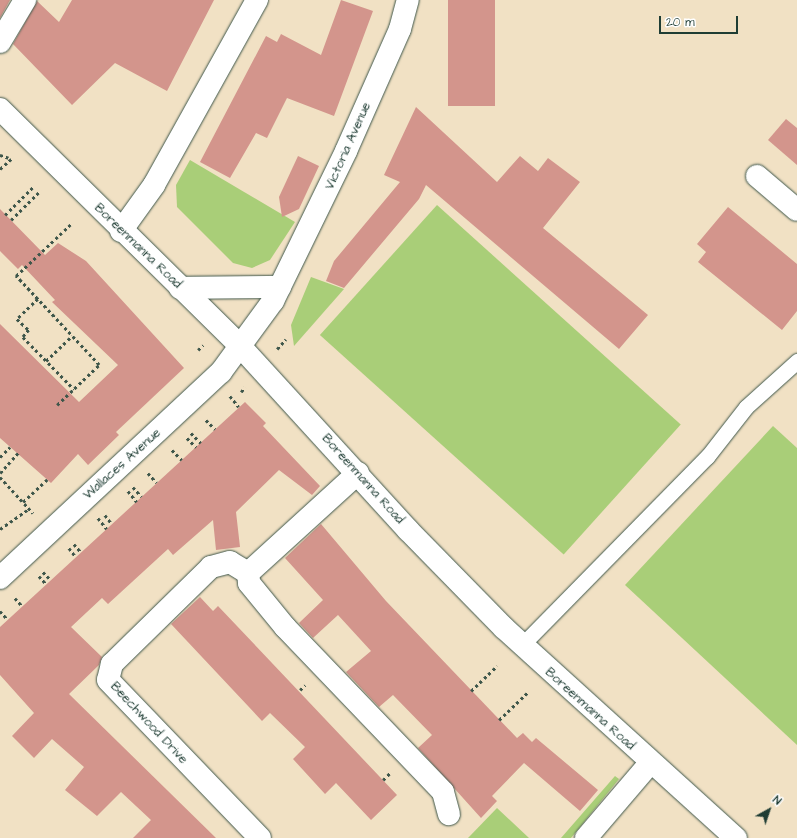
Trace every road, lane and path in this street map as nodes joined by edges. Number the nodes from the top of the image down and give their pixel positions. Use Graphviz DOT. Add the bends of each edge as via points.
graph roads {
  1 [pos="25,0"];
  2 [pos="257,0"];
  3 [pos="408,0"];
  4 [pos="0,42"];
  5 [pos="3,118"];
  6 [pos="0,155"];
  7 [pos="0,169"];
  8 [pos="757,176"];
  9 [pos="35,185"];
  10 [pos="40,190"];
  11 [pos="797,210"];
  12 [pos="5,215"];
  13 [pos="10,220"];
  14 [pos="72,223"];
  15 [pos="121,231"];
  16 [pos="280,287"];
  17 [pos="180,288"];
  18 [pos="38,299"];
  19 [pos="72,336"];
  20 [pos="240,346"];
  21 [pos="46,361"];
  22 [pos="797,361"];
  23 [pos="74,389"];
  24 [pos="226,392"];
  25 [pos="57,405"];
  26 [pos="239,407"];
  27 [pos="200,414"];
  28 [pos="186,428"];
  29 [pos="215,429"];
  30 [pos="181,432"];
  31 [pos="201,443"];
  32 [pos="167,445"];
  33 [pos="10,447"];
  34 [pos="196,448"];
  35 [pos="18,453"];
  36 [pos="0,458"];
  37 [pos="182,460"];
  38 [pos="142,468"];
  39 [pos="0,473"];
  40 [pos="358,473"];
  41 [pos="0,477"];
  42 [pos="47,480"];
  43 [pos="4,482"];
  44 [pos="157,483"];
  45 [pos="0,484"];
  46 [pos="23,502"];
  47 [pos="29,509"];
  48 [pos="0,529"];
  49 [pos="49,531"];
  50 [pos="248,573"];
  51 [pos="0,578"];
  52 [pos="0,611"];
  53 [pos="8,620"];
  54 [pos="522,645"];
  55 [pos="497,666"];
  56 [pos="471,691"];
  57 [pos="527,694"];
  58 [pos="499,720"];
  59 [pos="650,763"];
  60 [pos="450,814"];
  61 [pos="260,838"];
  62 [pos="586,838"];
  63 [pos="736,838"];
  1 -- 4 [label="street"];
  2 -- 15 [label="street" via="154,186"];
  3 -- 16 [label="street, Victoria Avenue" via="400,29 355,131"];
  5 -- 15 [label="street, Boreenmanna Road"];
  6 -- 7 [label="path" via="10,159"];
  8 -- 11 [label="street"];
  9 -- 12 [label="path"];
  10 -- 13 [label="path"];
  14 -- 18 [label="path" via="16,276"];
  15 -- 17 [label="street, Boreenmanna Road"];
  16 -- 17 [label="street"];
  16 -- 20 [label="street, Victoria Avenue"];
  17 -- 20 [label="street, Boreenmanna Road"];
  18 -- 19 [label="path"];
  18 -- 21 [label="path" via="17,318 29,330 23,337"];
  19 -- 21 [label="path"];
  19 -- 23 [label="path" via="99,365"];
  20 -- 40 [label="street, Boreenmanna Road"];
  20 -- 49 [label="street, Wallaces Avenue" via="221,372"];
  21 -- 23 [label="path"];
  22 -- 54 [label="lane" via="746,407 707,457"];
  23 -- 25 [label="path"];
  24 -- 26 [label="path"];
  27 -- 29 [label="path"];
  28 -- 31 [label="path"];
  30 -- 34 [label="path"];
  32 -- 37 [label="path"];
  33 -- 36 [label="path"];
  35 -- 39 [label="path"];
  38 -- 44 [label="path"];
  40 -- 50 [label="street"];
  40 -- 54 [label="street, Boreenmanna Road"];
  41 -- 43 [label="path"];
  42 -- 46 [label="path"];
  43 -- 45 [label="path"];
  43 -- 46 [label="path"];
  46 -- 47 [label="path"];
  47 -- 48 [label="path"];
  47 -- 49 [label="path"];
  49 -- 51 [label="street, Wallaces Avenue"];
  50 -- 60 [label="street" via="254,592 444,792"];
  50 -- 61 [label="street, Beechwood Drive" via="230,562 211,567 112,664 108,680"];
  52 -- 53 [label="path"];
  54 -- 59 [label="street, Boreenmanna Road"];
  55 -- 56 [label="path"];
  57 -- 58 [label="path"];
  59 -- 62 [label="street"];
  59 -- 63 [label="street, Boreenmanna Road"];
}
